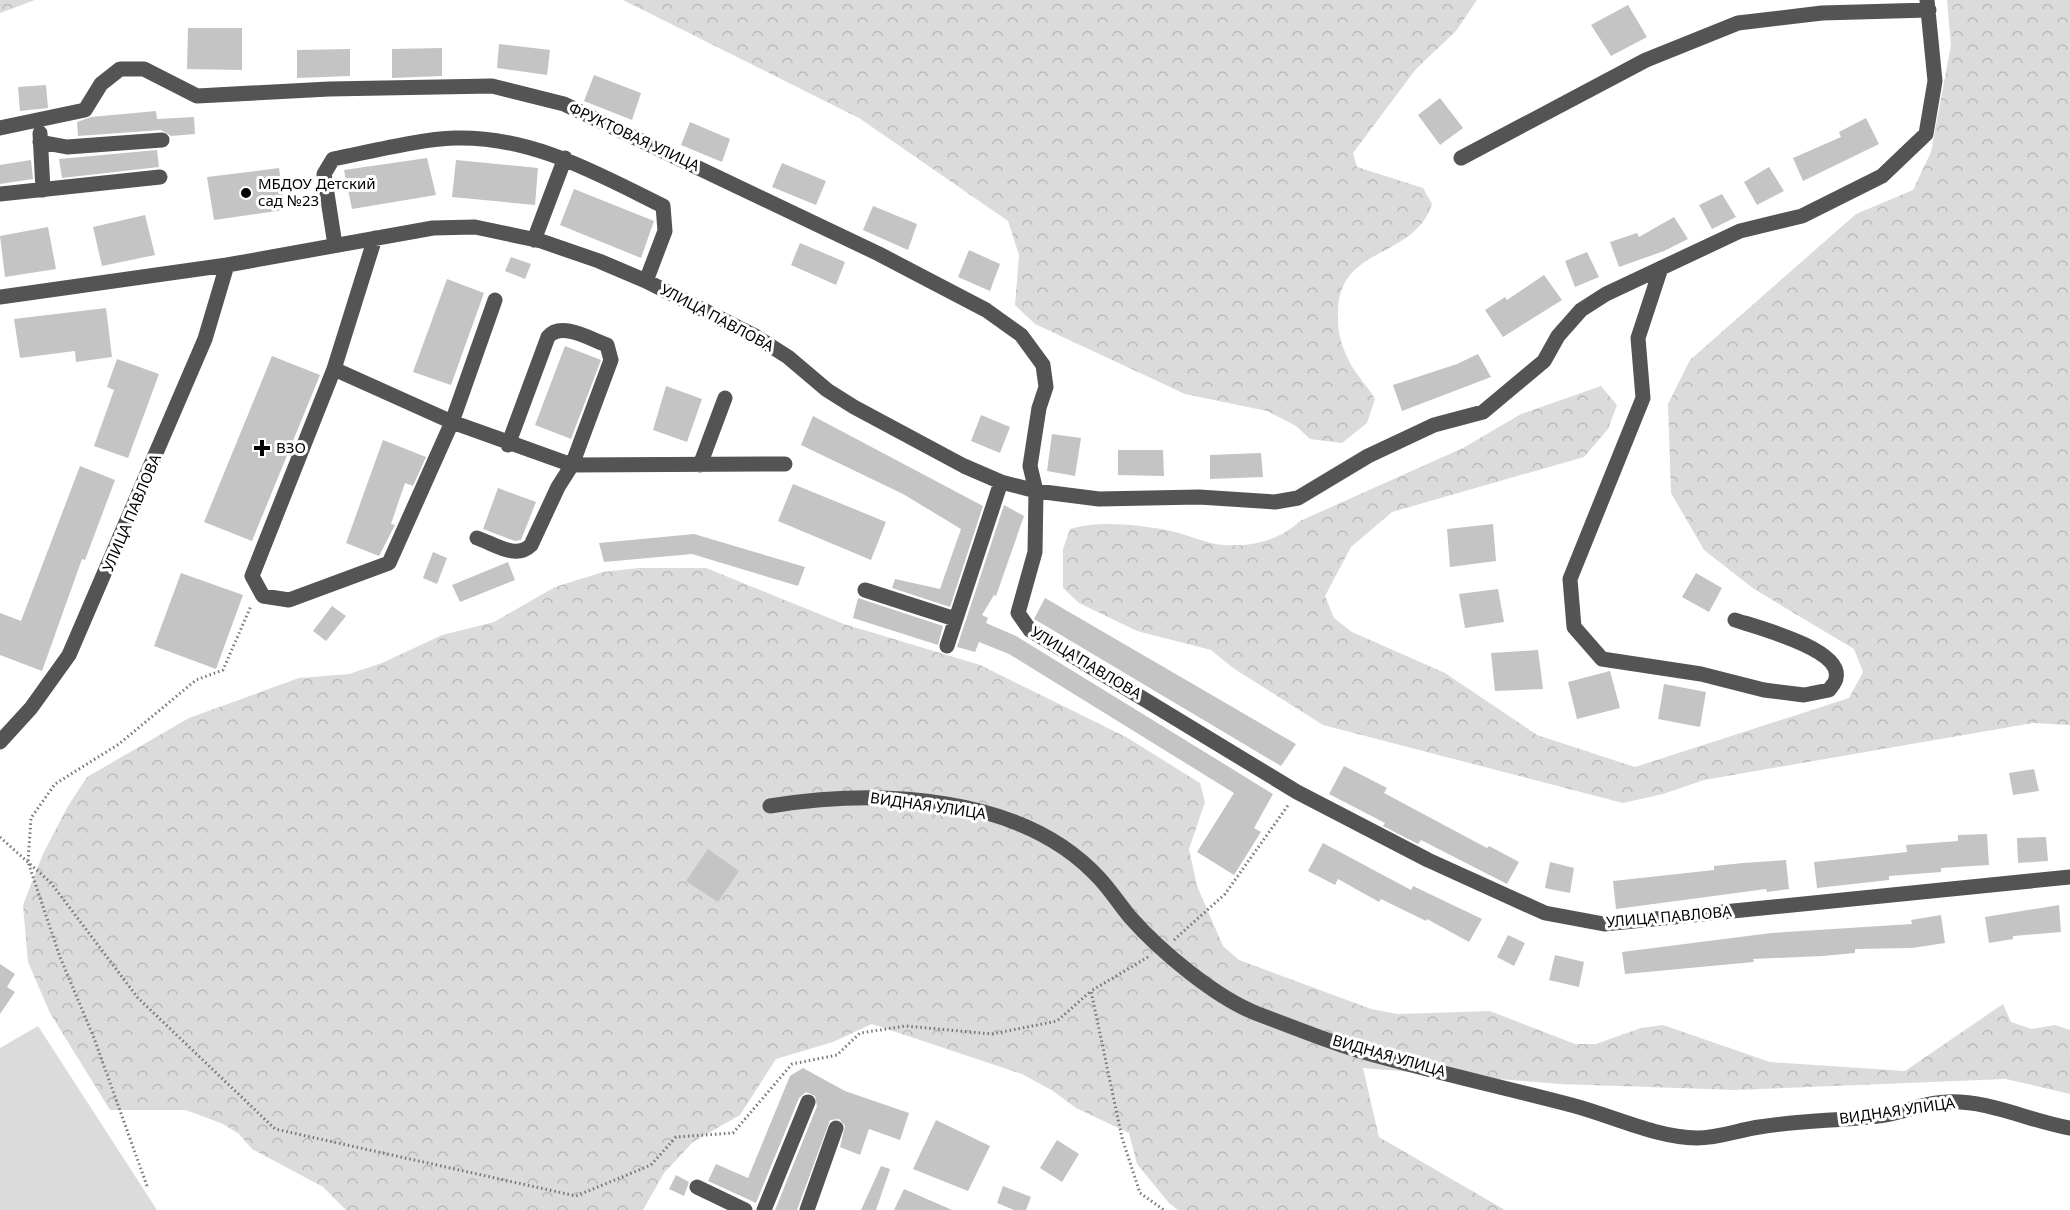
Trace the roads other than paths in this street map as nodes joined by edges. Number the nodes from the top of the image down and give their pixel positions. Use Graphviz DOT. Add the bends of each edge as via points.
graph roads {
  1 [pos="1928,5"];
  2 [pos="39,119"];
  3 [pos="0,128"];
  4 [pos="162,140"];
  5 [pos="40,142"];
  6 [pos="565,158"];
  7 [pos="1461,158"];
  8 [pos="160,177"];
  9 [pos="43,190"];
  10 [pos="0,194"];
  11 [pos="375,238"];
  12 [pos="534,240"];
  13 [pos="335,245"];
  14 [pos="227,265"];
  15 [pos="1661,268"];
  16 [pos="646,281"];
  17 [pos="0,297"];
  18 [pos="495,300"];
  19 [pos="334,369"];
  20 [pos="725,398"];
  21 [pos="452,422"];
  22 [pos="508,445"];
  23 [pos="785,464"];
  24 [pos="572,465"];
  25 [pos="700,465"];
  26 [pos="1001,482"];
  27 [pos="1035,491"];
  28 [pos="477,538"];
  29 [pos="866,590"];
  30 [pos="955,619"];
  31 [pos="1736,620"];
  32 [pos="947,646"];
  33 [pos="0,742"];
  34 [pos="770,806"];
  35 [pos="2070,878"];
  36 [pos="807,1102"];
  37 [pos="836,1128"];
  38 [pos="2070,1128"];
  39 [pos="697,1187"];
  40 [pos="745,1210"];
  41 [pos="764,1210"];
  42 [pos="807,1210"];
  1 -- 7 [label="street" via="1738,23 1646,60"];
  1 -- 15 [label="street" via="1935,81 1926,134 1882,176 1802,216 1740,231"];
  2 -- 3 [label="street, ФРУКТОВАЯ УЛИЦА"];
  2 -- 5 [label="street"];
  2 -- 27 [label="street, ФРУКТОВАЯ УЛИЦА" via="86,110 101,84 120,69 144,69 197,96 492,86 564,104 879,254 986,310 1021,335 1042,365 1046,387 1030,466"];
  4 -- 5 [label="street" via="67,147"];
  5 -- 9 [label="street"];
  6 -- 12 [label="street"];
  6 -- 13 [label="street" via="508,141 454,138 333,159 324,174"];
  6 -- 16 [label="street" via="663,206 665,231"];
  8 -- 9 [label="street"];
  9 -- 10 [label="street"];
  11 -- 12 [label="street, УЛИЦА ПАВЛОВА" via="433,228 476,227"];
  11 -- 13 [label="street, УЛИЦА ПАВЛОВА"];
  11 -- 19 [label="street"];
  12 -- 16 [label="street, УЛИЦА ПАВЛОВА"];
  13 -- 14 [label="street, УЛИЦА ПАВЛОВА"];
  14 -- 17 [label="street, УЛИЦА ПАВЛОВА"];
  14 -- 33 [label="street, УЛИЦА ПАВЛОВА" via="205,339 69,655"];
  15 -- 27 [label="street" via="1581,310 1558,336 1544,361 1483,412 1434,425 1368,456 1298,498 1275,502 1199,497 1099,500"];
  15 -- 31 [label="street" via="1638,338 1643,398 1570,579 1574,627 1602,659 1764,690 1804,695 1829,690 1836,678 1836,668 1829,658 1806,645"];
  16 -- 26 [label="street, УЛИЦА ПАВЛОВА" via="755,336 854,407"];
  18 -- 21 [label="street"];
  19 -- 21 [label="street"];
  19 -- 21 [label="street" via="252,576 263,596 289,600 389,563"];
  20 -- 25 [label="street"];
  21 -- 22 [label="street"];
  22 -- 24 [label="street"];
  22 -- 24 [label="street" via="548,337 561,329 607,345 611,352"];
  23 -- 25 [label="street"];
  24 -- 25 [label="street"];
  24 -- 28 [label="street" via="525,551 517,553"];
  26 -- 27 [label="street, УЛИЦА ПАВЛОВА"];
  26 -- 30 [label="street"];
  27 -- 35 [label="street, УЛИЦА ПАВЛОВА" via="1035,552 1018,613 1030,630 1297,792 1428,860 1545,913 1604,924"];
  29 -- 30 [label="street"];
  30 -- 32 [label="street"];
  34 -- 38 [label="street, ВИДНАЯ УЛИЦА" via="871,797 966,809 1025,825 1067,847 1161,949 1238,1006 1356,1049 1580,1107 1663,1133 1719,1137 1778,1124 1890,1114 1943,1102 1984,1105"];
  36 -- 41 [label="street"];
  37 -- 42 [label="street"];
  39 -- 40 [label="street"];
}
